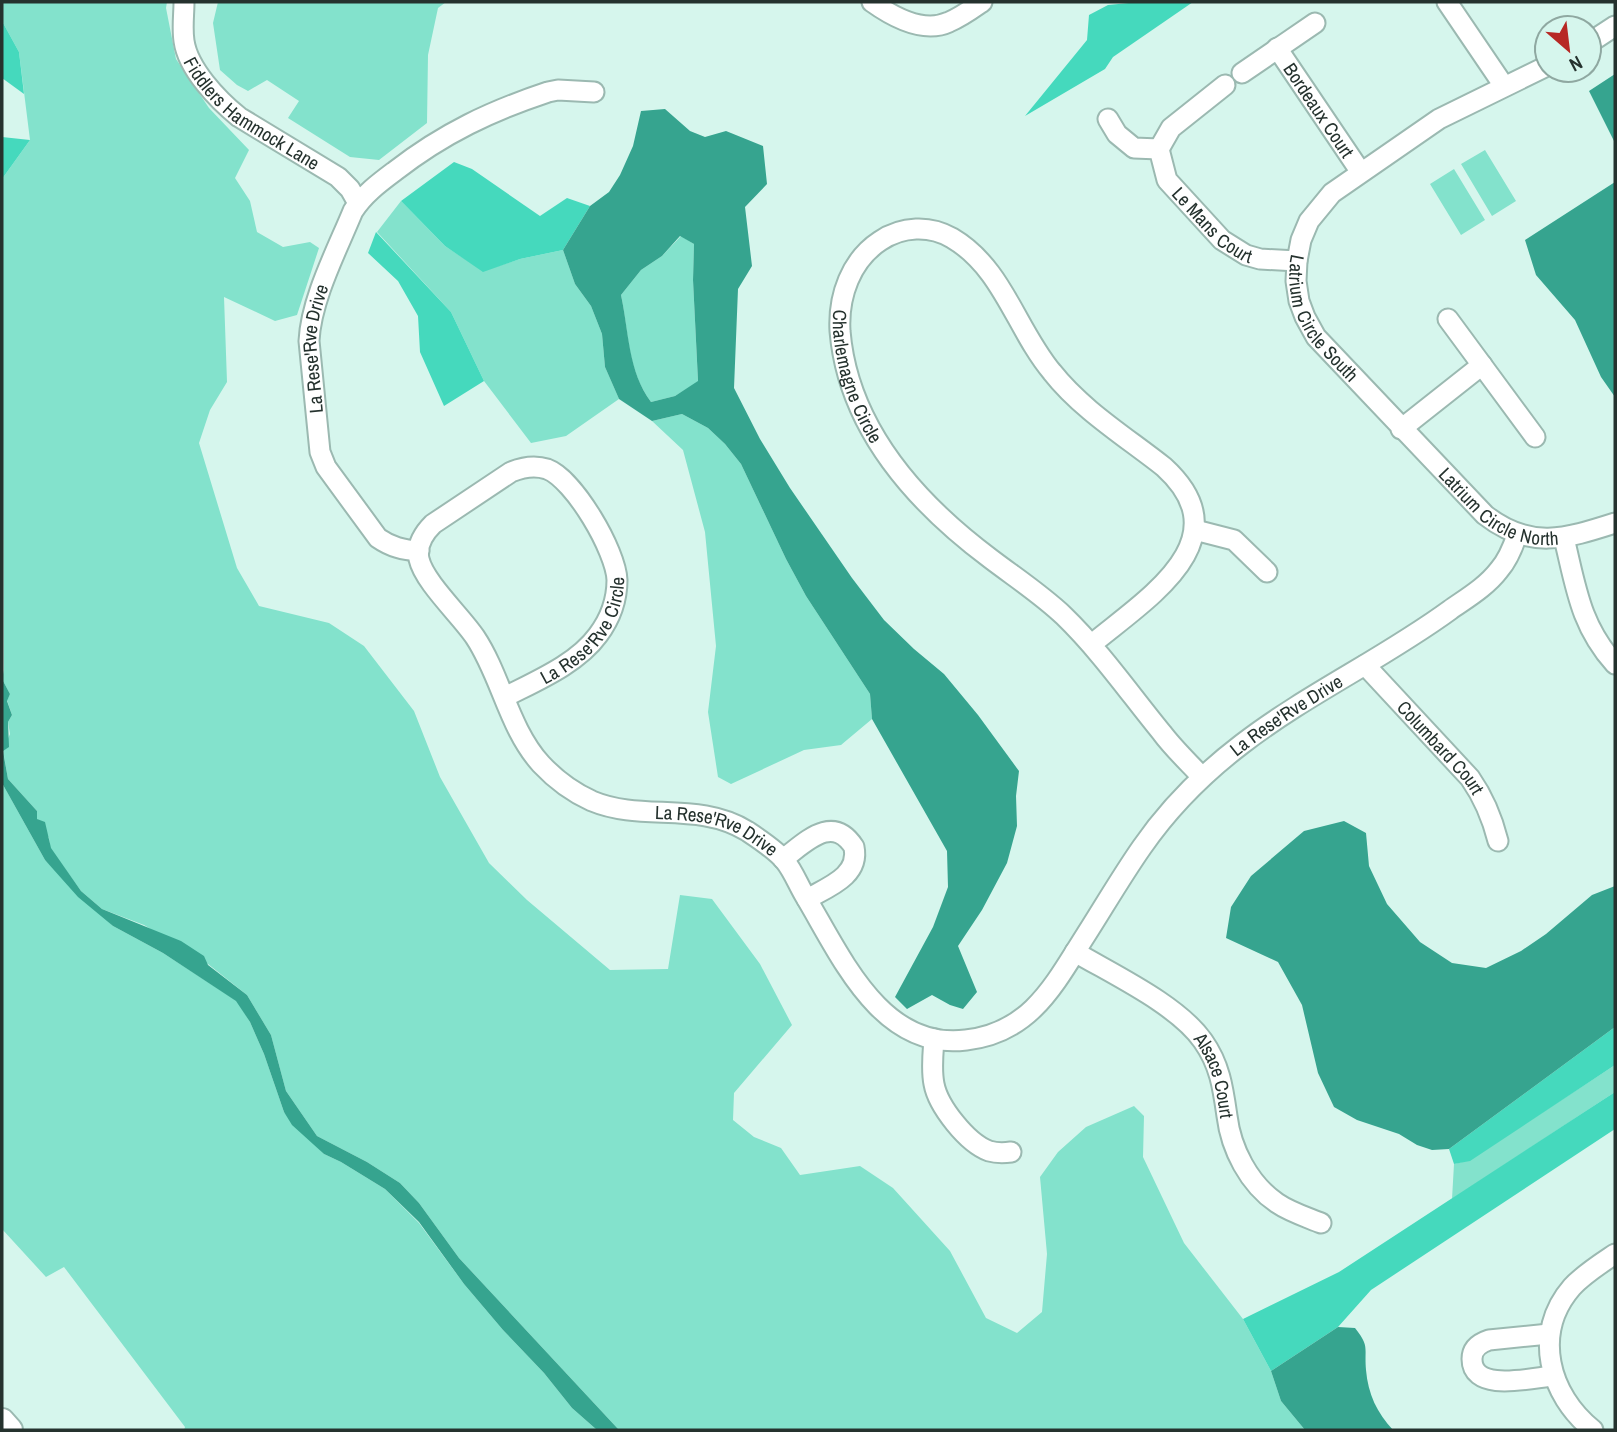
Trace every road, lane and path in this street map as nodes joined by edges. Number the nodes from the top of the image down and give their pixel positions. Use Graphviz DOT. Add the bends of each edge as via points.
graph roads {
  1 [pos="184,2"];
  2 [pos="872,2"];
  3 [pos="982,2"];
  4 [pos="1447,2"];
  5 [pos="1315,23"];
  6 [pos="1278,48"];
  7 [pos="1533,73"];
  8 [pos="1242,74"];
  9 [pos="1225,85"];
  10 [pos="1504,86"];
  11 [pos="594,92"];
  12 [pos="1108,119"];
  13 [pos="1159,149"];
  14 [pos="1360,171"];
  15 [pos="358,203"];
  16 [pos="1297,261"];
  17 [pos="1448,319"];
  18 [pos="1482,365"];
  19 [pos="1401,429"];
  20 [pos="1535,437"];
  21 [pos="1615,523"];
  22 [pos="1195,530"];
  23 [pos="1517,535"];
  24 [pos="1564,538"];
  25 [pos="419,551"];
  26 [pos="1267,572"];
  27 [pos="1092,645"];
  28 [pos="1615,664"];
  29 [pos="1365,665"];
  30 [pos="505,697"];
  31 [pos="1202,777"];
  32 [pos="1497,842"];
  33 [pos="783,859"];
  34 [pos="807,899"];
  35 [pos="1076,952"];
  36 [pos="934,1039"];
  37 [pos="1011,1152"];
  38 [pos="1321,1223"];
  39 [pos="1615,1254"];
  40 [pos="1549,1334"];
  41 [pos="1553,1376"];
  42 [pos="2,1420"];
  43 [pos="10,1430"];
  44 [pos="1593,1430"];
  1 -- 15 [label="street, Fiddlers Hammock Lane" via="183,39 203,79 239,117 338,177"];
  2 -- 3 [label="street" via="890,15 934,27"];
  4 -- 10 [label="street"];
  5 -- 6 [label="street, Bordeaux Court"];
  6 -- 8 [label="street, Bordeaux Court"];
  6 -- 14 [label="street, Bordeaux Court"];
  7 -- 10 [label="street, Latrium Circle South"];
  9 -- 13 [label="street" via="1171,128"];
  10 -- 14 [label="street, Latrium Circle South" via="1439,118"];
  11 -- 15 [label="street, La Rese'Rve Drive" via="548,92 469,123 425,148"];
  12 -- 13 [label="street" via="1134,148"];
  13 -- 16 [label="street, Le Mans Court" via="1167,180 1222,240 1246,256"];
  14 -- 16 [label="street, Latrium Circle South" via="1332,193 1309,221"];
  15 -- 25 [label="street, La Rese'Rve Drive" via="310,325 320,452 378,538 390,546"];
  16 -- 19 [label="street, Latrium Circle South" via="1299,301 1316,337"];
  17 -- 18 [label="street"];
  18 -- 19 [label="street"];
  18 -- 20 [label="street"];
  19 -- 23 [label="street, Latrium Circle North" via="1485,515"];
  21 -- 24 [label="street, Latrium Circle North"];
  22 -- 26 [label="street" via="1234,540"];
  22 -- 27 [label="street" via="1182,563"];
  22 -- 27 [label="street, Charlemagne Circle" via="1191,503 1176,478 1053,374 1006,296 970,251 938,231 920,229 899,232 868,250 849,278 840,324 848,380 876,440 904,478 950,525 1062,614"];
  23 -- 24 [label="street, Latrium Circle North"];
  23 -- 29 [label="street, La Rese'Rve Drive" via="1511,552 1489,582"];
  24 -- 28 [label="street" via="1583,616"];
  25 -- 30 [label="street, La Rese'Rve Drive" via="424,571 475,637"];
  25 -- 30 [label="street, La Rese'Rve Circle" via="425,531 433,524 511,472 536,467 560,476 569,485 607,542 616,589 599,635 573,658"];
  27 -- 31 [label="street, Charlemagne Circle" via="1164,737"];
  29 -- 31 [label="street, La Rese'Rve Drive" via="1281,715"];
  29 -- 32 [label="street, Columbard Court" via="1470,778 1488,808"];
  30 -- 33 [label="street, La Rese'Rve Drive" via="524,742 541,764 575,793 618,808 689,812 723,820 747,831"];
  31 -- 35 [label="street, La Rese'Rve Drive" via="1141,848"];
  33 -- 34 [label="street, La Rese'Rve Drive"];
  33 -- 34 [label="street" via="825,831 842,834 854,846 856,855 849,872"];
  34 -- 36 [label="street, La Rese'Rve Drive" via="881,1012 898,1025"];
  35 -- 36 [label="street, La Rese'Rve Drive" via="1047,996 1020,1021 983,1037"];
  35 -- 38 [label="street, Alsace Court" via="1167,1007 1196,1032 1220,1072 1233,1143 1242,1163 1276,1202"];
  36 -- 37 [label="street" via="934,1085 947,1113 982,1148"];
  39 -- 40 [label="street" via="1572,1288 1560,1303"];
  40 -- 41 [label="street"];
  40 -- 41 [label="street" via="1489,1340 1480,1343 1472,1357 1476,1372 1490,1381"];
  41 -- 44 [label="street" via="1569,1407"];
  42 -- 43 [label="street"];
}
